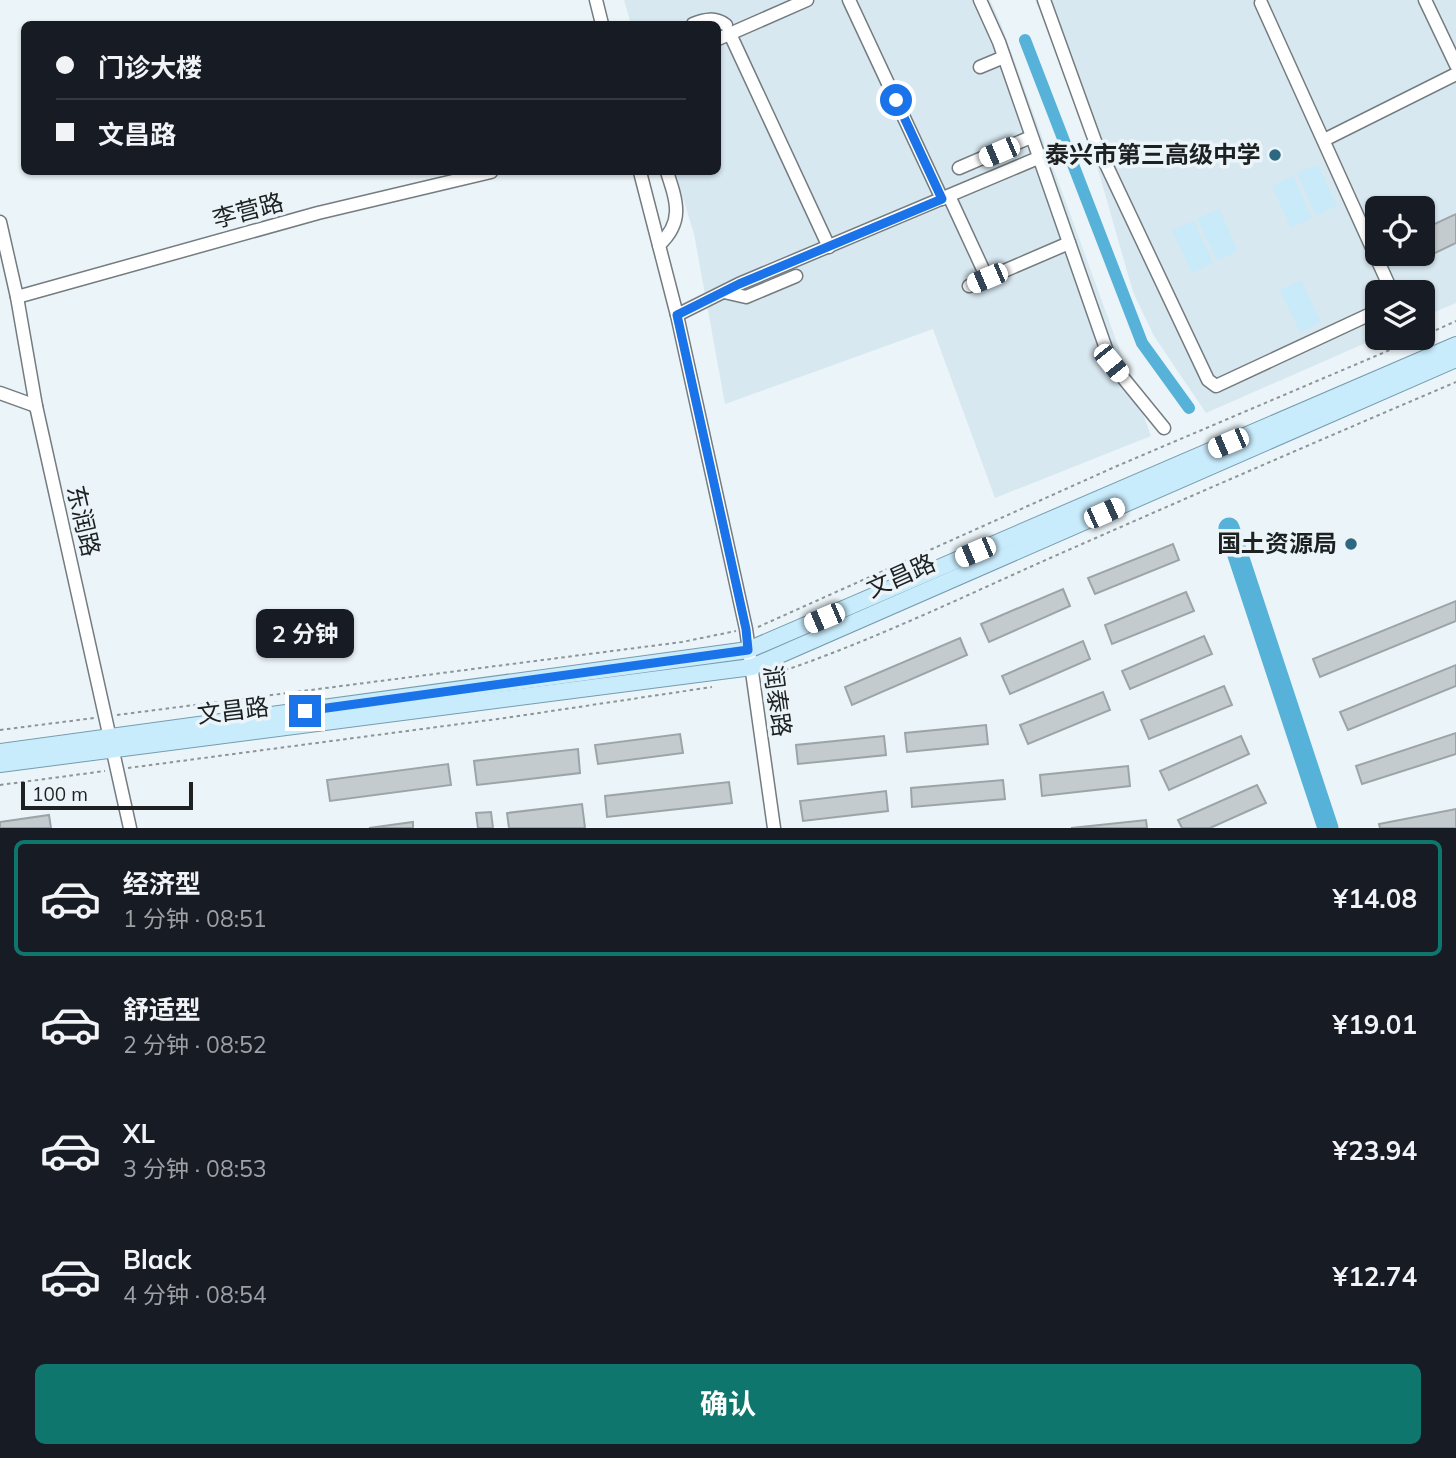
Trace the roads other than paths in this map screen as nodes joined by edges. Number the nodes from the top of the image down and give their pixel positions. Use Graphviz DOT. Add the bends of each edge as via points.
graph roads {
  1 [pos="596,0"];
  2 [pos="807,0"];
  3 [pos="849,0"];
  4 [pos="980,0"];
  5 [pos="1044,0"];
  6 [pos="1425,0"];
  7 [pos="1263,1"];
  8 [pos="601,21"];
  9 [pos="700,21"];
  10 [pos="720,21"];
  11 [pos="721,22"];
  12 [pos="728,29"];
  13 [pos="721,36"];
  14 [pos="1004,57"];
  15 [pos="1456,65"];
  16 [pos="980,67"];
  17 [pos="1456,74"];
  18 [pos="1031,137"];
  19 [pos="1324,140"];
  20 [pos="1038,158"];
  21 [pos="959,168"];
  22 [pos="478,175"];
  23 [pos="641,175"];
  24 [pos="668,175"];
  25 [pos="946,198"];
  26 [pos="0,222"];
  27 [pos="1069,243"];
  28 [pos="659,245"];
  29 [pos="829,247"];
  30 [pos="796,276"];
  31 [pos="987,278"];
  32 [pos="1387,280"];
  33 [pos="969,286"];
  34 [pos="724,292"];
  35 [pos="17,297"];
  36 [pos="677,315"];
  37 [pos="1365,318"];
  38 [pos="1456,345"];
  39 [pos="1456,359"];
  40 [pos="0,393"];
  41 [pos="36,406"];
  42 [pos="1164,428"];
  43 [pos="748,650"];
  44 [pos="752,667"];
  45 [pos="112,743"];
  46 [pos="0,752"];
  47 [pos="0,764"];
  48 [pos="130,828"];
  49 [pos="774,828"];
  1 -- 8 [label="street"];
  2 -- 12 [label="street"];
  3 -- 25 [label="street"];
  4 -- 14 [label="street"];
  5 -- 37 [label="street" via="1096,141 1208,380 1216,386"];
  6 -- 15 [label="street"];
  7 -- 19 [label="street"];
  9 -- 10 [label="street"];
  11 -- 12 [label="street"];
  12 -- 13 [label="street"];
  12 -- 29 [label="street"];
  14 -- 16 [label="street"];
  14 -- 18 [label="street"];
  17 -- 19 [label="street"];
  18 -- 20 [label="street"];
  18 -- 21 [label="street"];
  19 -- 32 [label="street"];
  20 -- 25 [label="street"];
  20 -- 27 [label="street"];
  22 -- 35 [label="street, 李营路" via="318,213"];
  23 -- 28 [label="street, 润泰路"];
  24 -- 28 [label="street" via="677,219 671,234"];
  25 -- 29 [label="street"];
  25 -- 31 [label="street"];
  26 -- 35 [label="street, 东润路"];
  27 -- 31 [label="street"];
  27 -- 42 [label="street" via="1111,363"];
  28 -- 36 [label="street, 润泰路"];
  29 -- 34 [label="street"];
  30 -- 34 [label="street" via="746,297"];
  31 -- 33 [label="street"];
  34 -- 36 [label="street"];
  35 -- 41 [label="street, 东润路"];
  36 -- 43 [label="street, 润泰路"];
  38 -- 43 [label="main road, 文昌路"];
  39 -- 44 [label="main road, 文昌路"];
  40 -- 41 [label="street"];
  41 -- 45 [label="street, 东润路"];
  43 -- 44 [label="street, 润泰路"];
  43 -- 45 [label="main road, 文昌路"];
  44 -- 45 [label="main road, 文昌路"];
  44 -- 49 [label="street, 润泰路"];
  45 -- 46 [label="main road, 文昌路"];
  45 -- 47 [label="main road, 文昌路"];
  45 -- 48 [label="street, 东润路"];
}
